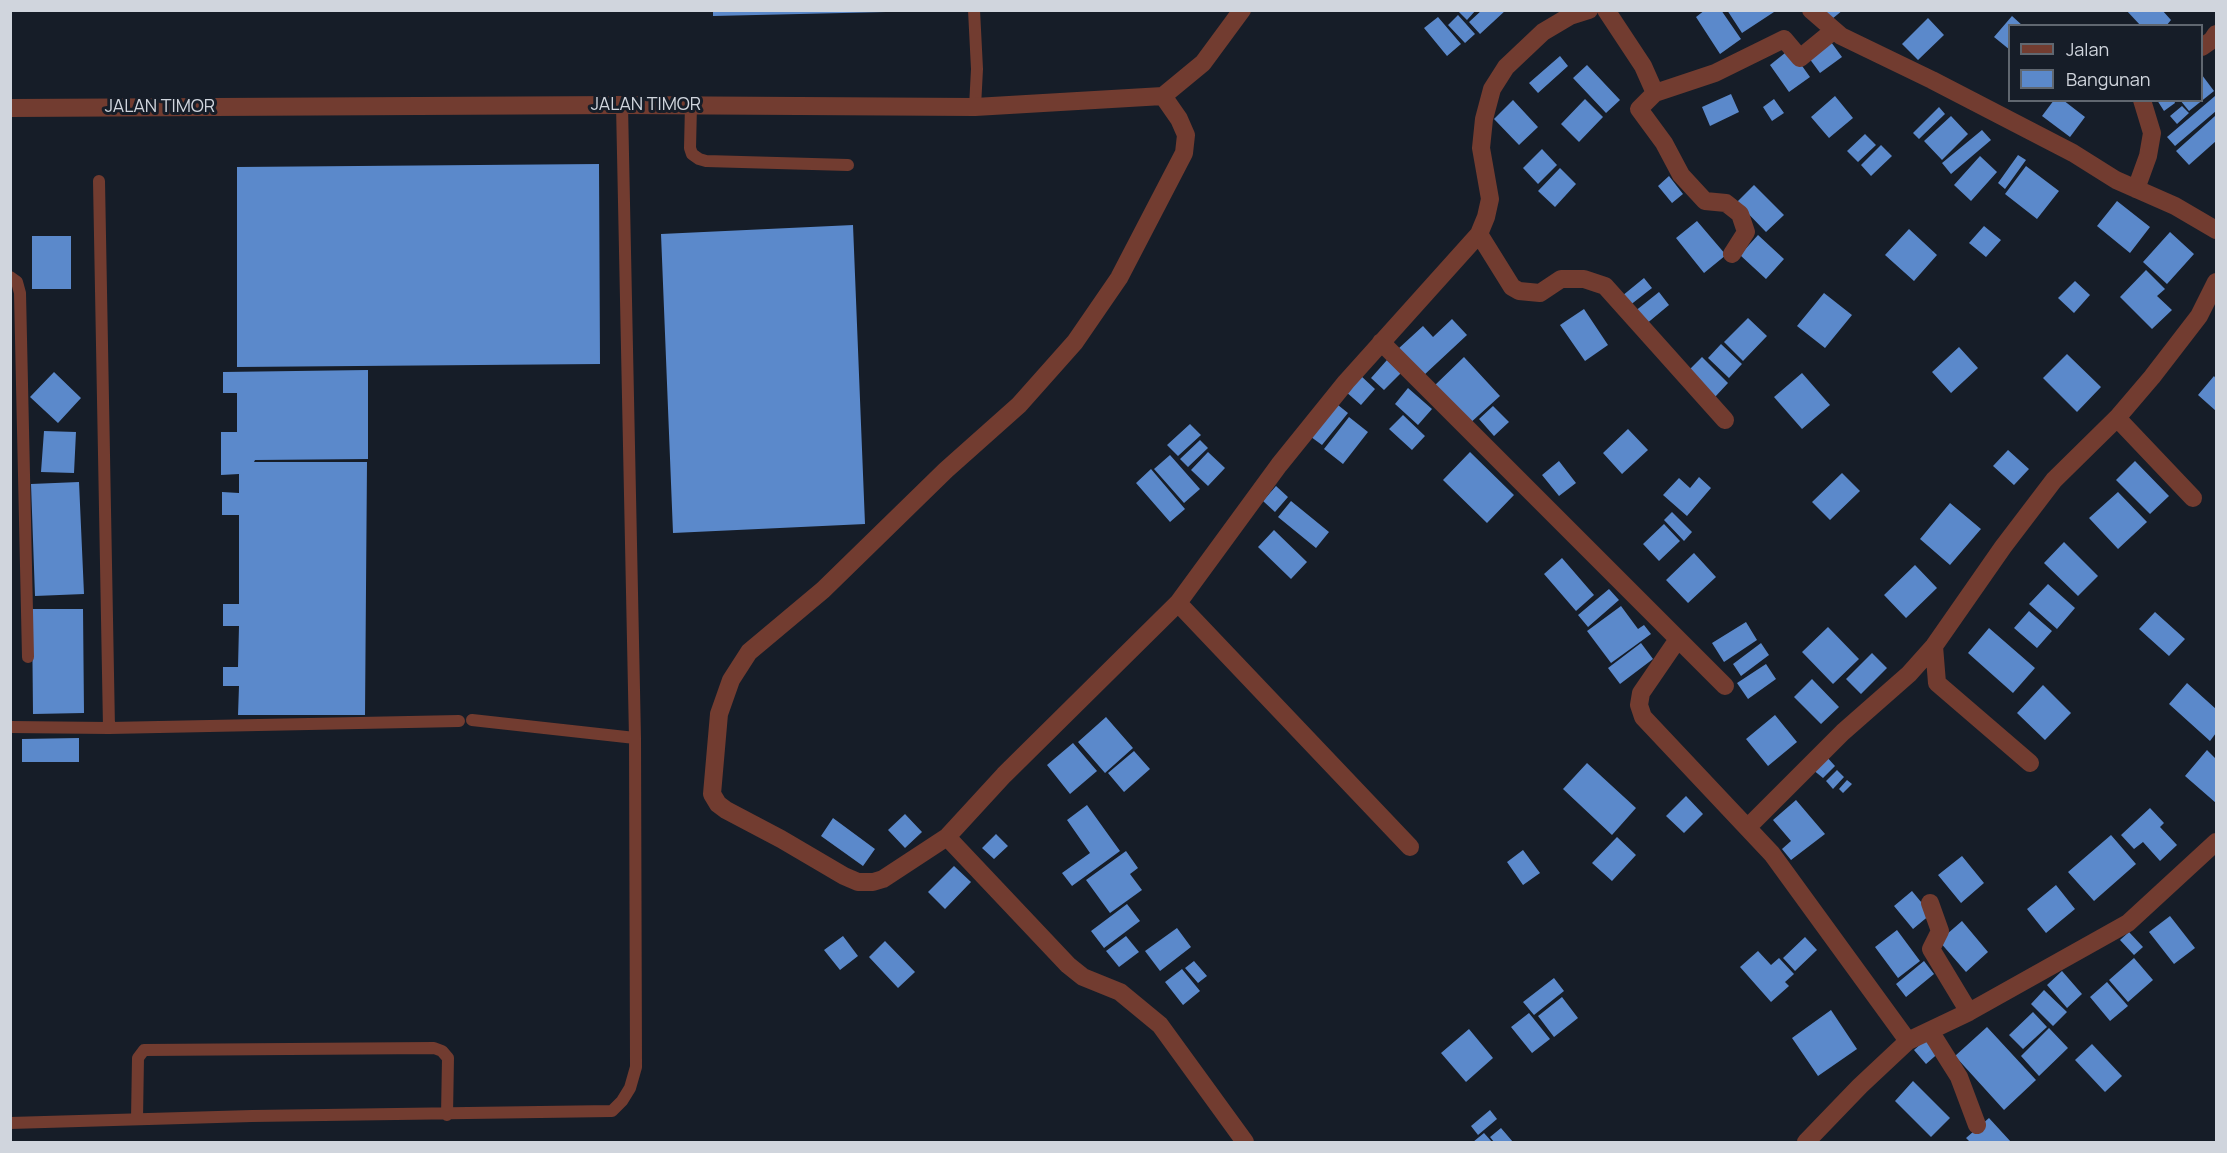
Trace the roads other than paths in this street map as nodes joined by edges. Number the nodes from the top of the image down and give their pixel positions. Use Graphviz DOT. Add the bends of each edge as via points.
graph roads {
  1 [pos="974,10"];
  2 [pos="1242,10"];
  3 [pos="1589,10"];
  4 [pos="1606,10"];
  5 [pos="1811,10"];
  6 [pos="1833,31"];
  7 [pos="2217,34"];
  8 [pos="2203,46"];
  9 [pos="1655,93"];
  10 [pos="1163,96"];
  11 [pos="2143,102"];
  12 [pos="622,105"];
  13 [pos="691,105"];
  14 [pos="975,107"];
  15 [pos="10,108"];
  16 [pos="848,165"];
  17 [pos="99,181"];
  18 [pos="2136,189"];
  19 [pos="2217,230"];
  20 [pos="1479,234"];
  21 [pos="1732,254"];
  22 [pos="10,278"];
  23 [pos="2217,282"];
  24 [pos="1381,342"];
  25 [pos="2117,418"];
  26 [pos="1725,420"];
  27 [pos="2193,498"];
  28 [pos="1178,603"];
  29 [pos="1678,639"];
  30 [pos="1934,646"];
  31 [pos="28,657"];
  32 [pos="1725,686"];
  33 [pos="472,720"];
  34 [pos="459,721"];
  35 [pos="10,727"];
  36 [pos="109,728"];
  37 [pos="635,738"];
  38 [pos="2030,763"];
  39 [pos="1748,827"];
  40 [pos="947,837"];
  41 [pos="2217,842"];
  42 [pos="1410,847"];
  43 [pos="1930,903"];
  44 [pos="1969,1012"];
  45 [pos="1930,1031"];
  46 [pos="1908,1041"];
  47 [pos="447,1115"];
  48 [pos="137,1119"];
  49 [pos="10,1123"];
  50 [pos="1977,1125"];
  51 [pos="1245,1143"];
  52 [pos="1806,1143"];
  1 -- 14 [label="lane"];
  2 -- 10 [label="street" via="1203,63"];
  3 -- 20 [label="street" via="1543,32 1506,67 1492,89 1481,148 1490,199"];
  4 -- 9 [label="street" via="1643,66"];
  5 -- 6 [label="street"];
  6 -- 9 [label="street" via="1800,58 1784,39 1715,74"];
  6 -- 18 [label="street"];
  7 -- 8 [label="street"];
  9 -- 21 [label="street" via="1639,109 1682,175 1705,201 1726,203 1740,214 1746,232"];
  10 -- 14 [label="street, JALAN TIMOR"];
  10 -- 40 [label="street" via="1186,135 1184,153 1119,278 1075,342 1019,405 823,590 749,652 731,680 719,714 712,794 718,804 844,876 858,882 883,879"];
  11 -- 18 [label="street" via="2152,133"];
  12 -- 13 [label="street, JALAN TIMOR"];
  12 -- 15 [label="street, JALAN TIMOR"];
  12 -- 37 [label="lane"];
  13 -- 14 [label="street, JALAN TIMOR"];
  13 -- 16 [label="lane" via="690,148 699,159"];
  17 -- 36 [label="lane"];
  18 -- 19 [label="street"];
  20 -- 24 [label="street"];
  20 -- 26 [label="street" via="1512,287 1519,291 1540,293 1561,279 1584,279 1605,285"];
  22 -- 31 [label="lane" via="17,282 20,293"];
  23 -- 25 [label="street" via="2199,316"];
  24 -- 28 [label="street" via="1279,465"];
  24 -- 29 [label="street"];
  25 -- 27 [label="street"];
  25 -- 30 [label="street" via="2054,480"];
  28 -- 40 [label="street" via="1012,766"];
  28 -- 42 [label="street"];
  29 -- 32 [label="street"];
  29 -- 39 [label="street" via="1641,693 1640,711"];
  30 -- 38 [label="street" via="1937,683"];
  30 -- 39 [label="street"];
  33 -- 37 [label="lane"];
  34 -- 36 [label="lane"];
  35 -- 36 [label="lane"];
  37 -- 47 [label="lane" via="636,1067 630,1088 612,1111"];
  39 -- 46 [label="street" via="1772,854"];
  40 -- 51 [label="street" via="1068,965 1083,977 1120,992 1161,1025"];
  41 -- 44 [label="street" via="2128,923"];
  43 -- 44 [label="street" via="1940,931 1931,949"];
  44 -- 45 [label="street"];
  45 -- 46 [label="street"];
  45 -- 50 [label="street" via="1959,1077"];
  46 -- 52 [label="street"];
  47 -- 48 [label="lane"];
  47 -- 48 [label="lane" via="448,1059 434,1048 144,1050 138,1058"];
  48 -- 49 [label="lane"];
}
